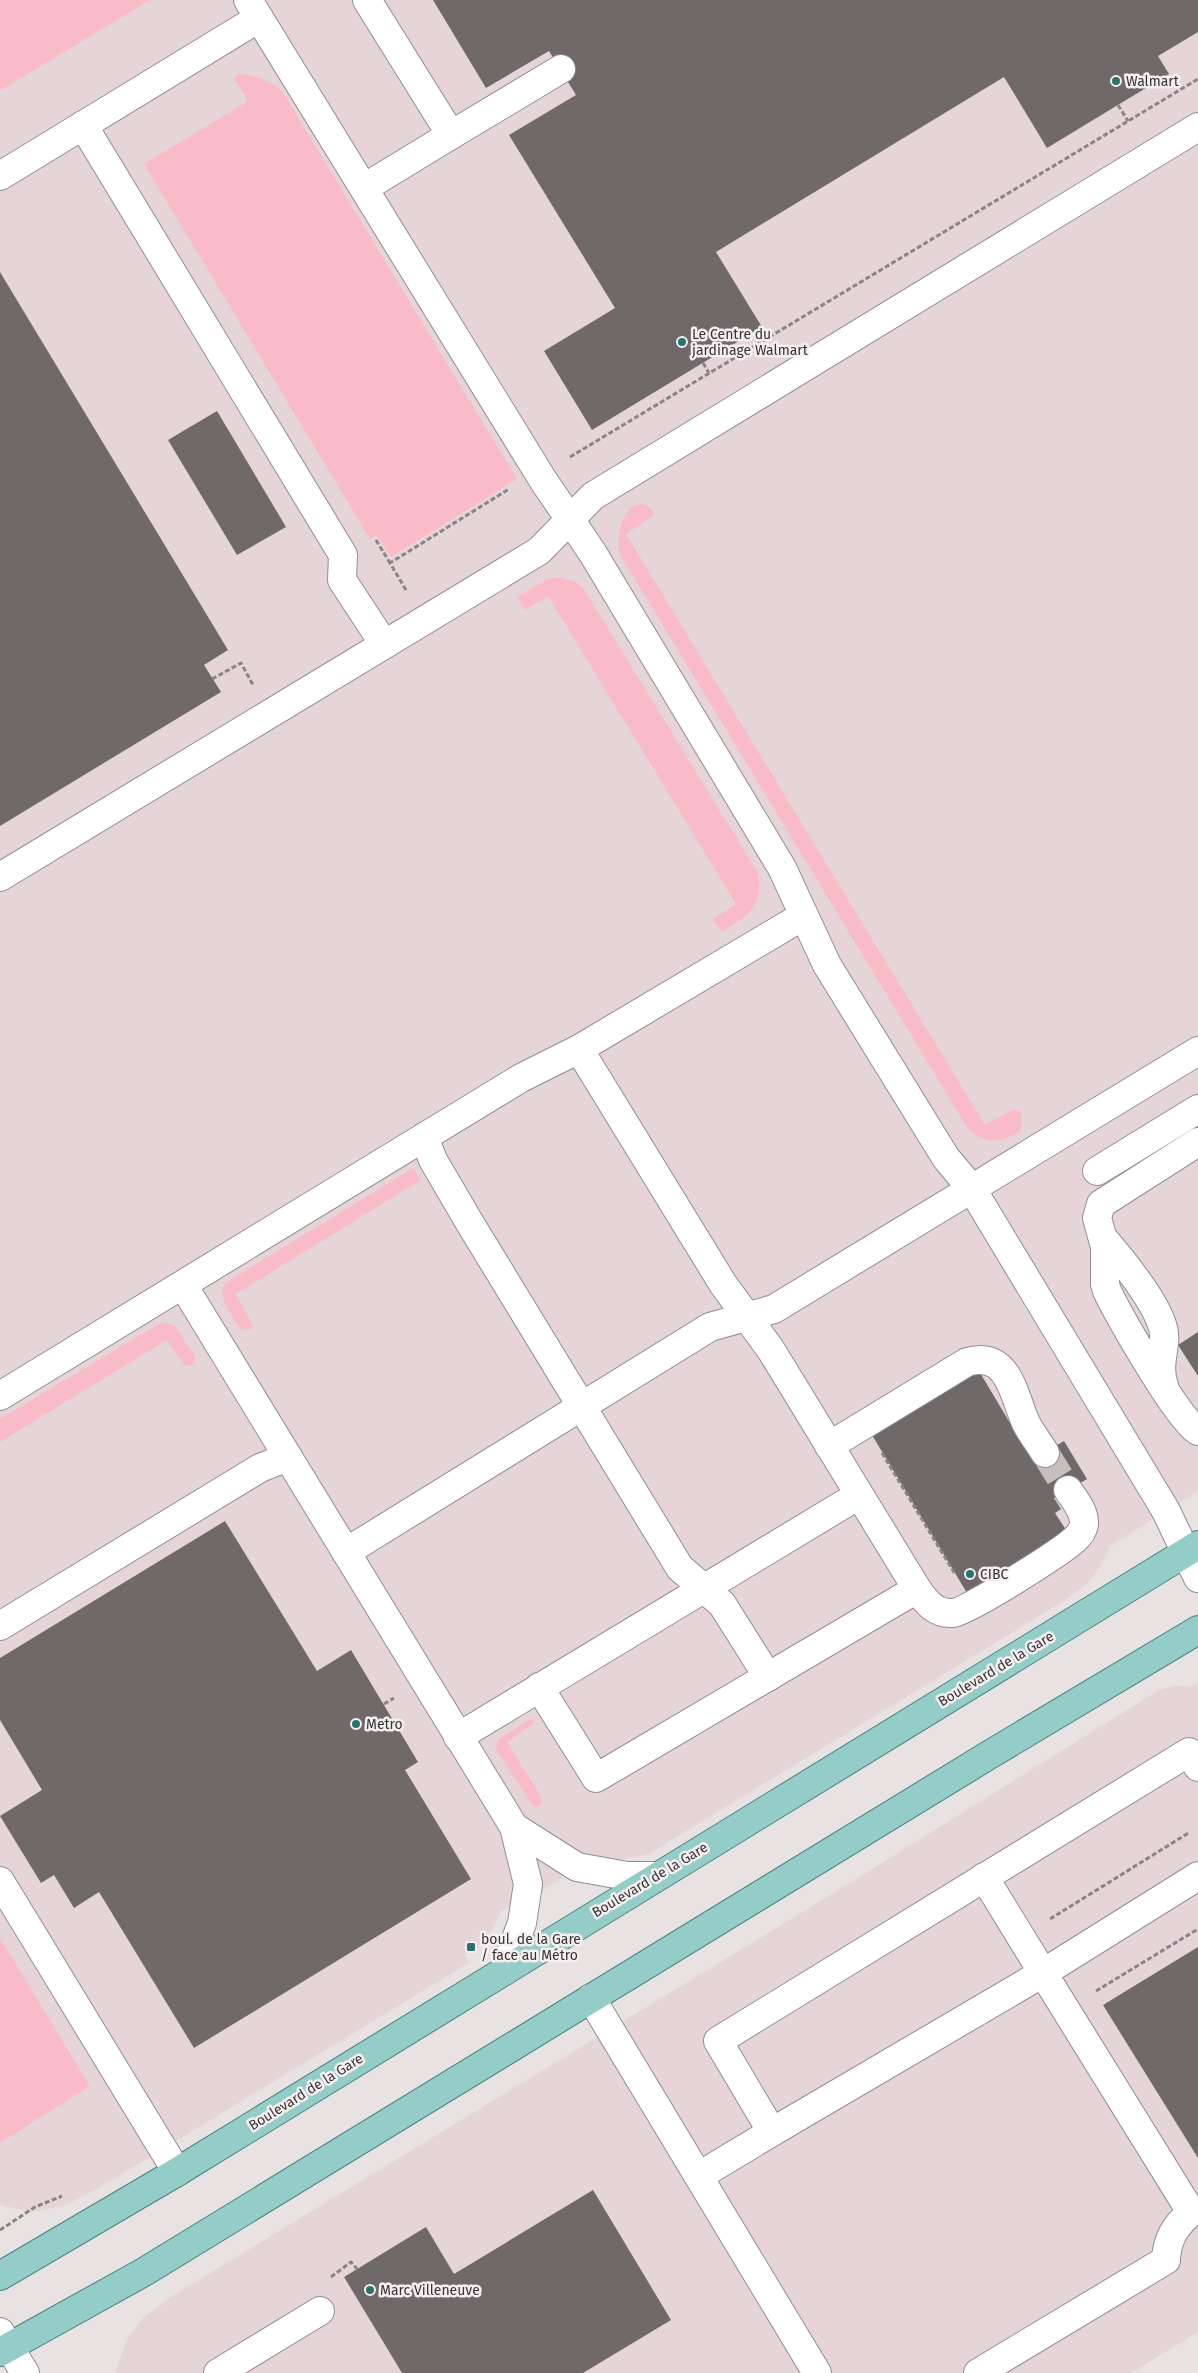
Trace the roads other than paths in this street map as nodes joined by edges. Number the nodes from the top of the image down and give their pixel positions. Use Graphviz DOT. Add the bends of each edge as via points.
graph roads {
  1 [pos="367,0"];
  2 [pos="254,9"];
  3 [pos="561,69"];
  4 [pos="83,125"];
  5 [pos="1198,127"];
  6 [pos="451,135"];
  7 [pos="0,176"];
  8 [pos="364,188"];
  9 [pos="570,519"];
  10 [pos="384,644"];
  11 [pos="0,877"];
  12 [pos="803,916"];
  13 [pos="579,1049"];
  14 [pos="1198,1051"];
  15 [pos="1198,1109"];
  16 [pos="424,1137"];
  17 [pos="1198,1142"];
  18 [pos="1098,1171"];
  19 [pos="972,1190"];
  20 [pos="183,1285"];
  21 [pos="746,1317"];
  22 [pos="0,1396"];
  23 [pos="582,1406"];
  24 [pos="1198,1431"];
  25 [pos="829,1446"];
  26 [pos="1045,1453"];
  27 [pos="288,1457"];
  28 [pos="1068,1490"];
  29 [pos="859,1495"];
  30 [pos="1192,1549"];
  31 [pos="346,1552"];
  32 [pos="1198,1578"];
  33 [pos="704,1588"];
  34 [pos="916,1589"];
  35 [pos="0,1626"];
  36 [pos="1198,1630"];
  37 [pos="768,1676"];
  38 [pos="539,1687"];
  39 [pos="458,1737"];
  40 [pos="1198,1767"];
  41 [pos="514,1827"];
  42 [pos="657,1876"];
  43 [pos="1198,1876"];
  44 [pos="984,1877"];
  45 [pos="0,1881"];
  46 [pos="504,1971"];
  47 [pos="1042,1973"];
  48 [pos="591,1998"];
  49 [pos="772,2132"];
  50 [pos="177,2172"];
  51 [pos="699,2176"];
  52 [pos="1194,2210"];
  53 [pos="0,2276"];
  54 [pos="320,2311"];
  55 [pos="3,2344"];
  56 [pos="25,2373"];
  57 [pos="218,2373"];
  58 [pos="817,2373"];
  59 [pos="978,2373"];
  1 -- 6 [label="street"];
  2 -- 4 [label="street"];
  2 -- 8 [label="street"];
  3 -- 6 [label="street"];
  4 -- 7 [label="street"];
  4 -- 10 [label="street" via="343,555 342,580"];
  5 -- 9 [label="street" via="593,496"];
  6 -- 8 [label="street"];
  8 -- 9 [label="street"];
  9 -- 10 [label="street" via="539,551"];
  9 -- 12 [label="street" via="782,868"];
  10 -- 11 [label="street"];
  12 -- 13 [label="street"];
  12 -- 19 [label="street" via="827,965 930,1133"];
  13 -- 16 [label="street" via="521,1078"];
  13 -- 21 [label="street" via="722,1284"];
  14 -- 19 [label="street"];
  15 -- 18 [label="street"];
  16 -- 20 [label="street"];
  16 -- 23 [label="street" via="438,1168"];
  17 -- 24 [label="street" via="1100,1204 1097,1218 1104,1239 1107,1291 1188,1425"];
  19 -- 21 [label="street" via="774,1310"];
  19 -- 30 [label="street"];
  20 -- 22 [label="street"];
  20 -- 27 [label="street"];
  21 -- 23 [label="street" via="710,1327"];
  21 -- 25 [label="street" via="771,1350"];
  23 -- 31 [label="street"];
  23 -- 33 [label="street" via="680,1568"];
  25 -- 26 [label="street" via="967,1362 979,1358 991,1361 1003,1370 1026,1422"];
  25 -- 29 [label="street"];
  27 -- 31 [label="street"];
  27 -- 35 [label="street" via="260,1468"];
  28 -- 34 [label="street" via="1080,1508 1084,1525 1080,1535 1064,1548 954,1613 932,1608"];
  29 -- 33 [label="street"];
  29 -- 34 [label="street"];
  30 -- 32 [label="street"];
  30 -- 42 [label="main road, Boulevard de la Gare"];
  31 -- 39 [label="street"];
  33 -- 37 [label="street" via="722,1604"];
  33 -- 38 [label="street"];
  34 -- 37 [label="street"];
  36 -- 48 [label="main road"];
  37 -- 38 [label="street" via="596,1778"];
  38 -- 39 [label="street"];
  39 -- 41 [label="street"];
  40 -- 44 [label="street" via="1189,1752"];
  41 -- 42 [label="street" via="577,1867 627,1876"];
  41 -- 46 [label="street" via="528,1884 522,1923"];
  42 -- 46 [label="main road, Boulevard de la Gare"];
  43 -- 47 [label="street"];
  44 -- 47 [label="street"];
  44 -- 49 [label="street" via="718,2041"];
  45 -- 50 [label="street"];
  46 -- 50 [label="main road, Boulevard de la Gare"];
  47 -- 49 [label="street"];
  47 -- 52 [label="street"];
  48 -- 51 [label="street"];
  48 -- 55 [label="main road" via="144,2272"];
  49 -- 51 [label="street"];
  50 -- 53 [label="main road, Boulevard de la Gare"];
  51 -- 58 [label="street"];
  52 -- 59 [label="street" via="1176,2226 1166,2260"];
  54 -- 57 [label="street"];
  55 -- 56 [label="street"];
}
